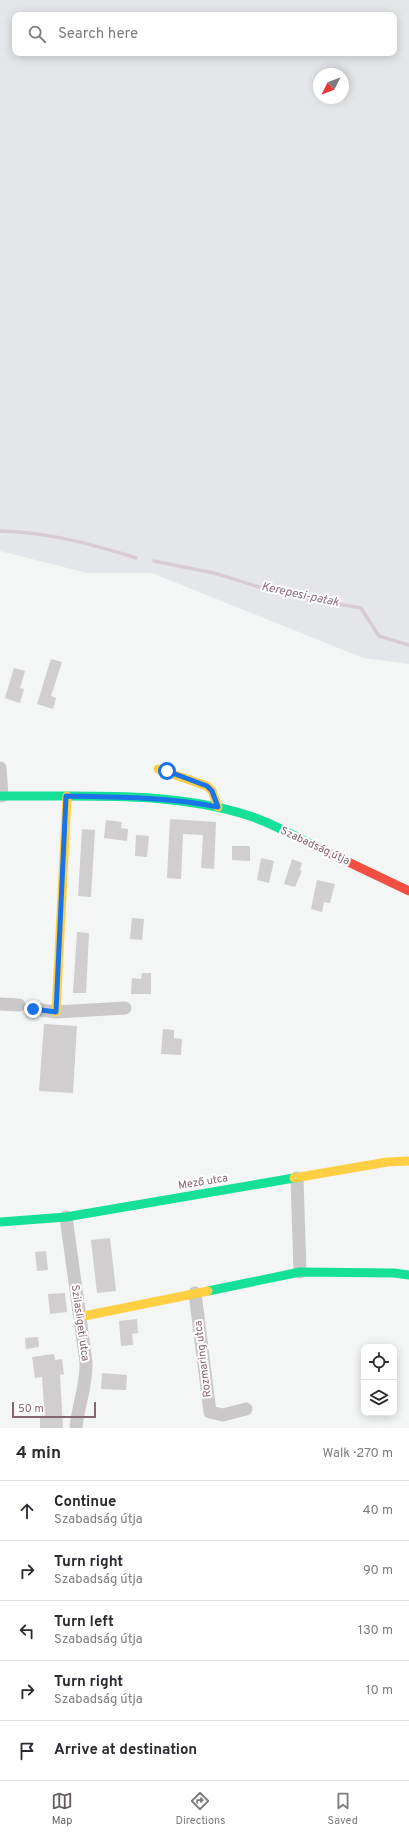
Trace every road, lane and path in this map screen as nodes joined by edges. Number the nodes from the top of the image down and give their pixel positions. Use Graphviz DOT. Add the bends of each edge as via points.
graph roads {
  1 [pos="0,768"];
  2 [pos="158,769"];
  3 [pos="1,796"];
  4 [pos="66,796"];
  5 [pos="218,807"];
  6 [pos="409,890"];
  7 [pos="0,1004"];
  8 [pos="19,1004"];
  9 [pos="125,1008"];
  10 [pos="33,1009"];
  11 [pos="56,1012"];
  12 [pos="409,1161"];
  13 [pos="297,1178"];
  14 [pos="66,1216"];
  15 [pos="0,1222"];
  16 [pos="300,1272"];
  17 [pos="409,1275"];
  18 [pos="195,1293"];
  19 [pos="79,1316"];
  20 [pos="246,1409"];
  21 [pos="76,1428"];
  1 -- 3 [label="street"];
  2 -- 5 [label="street" via="207,786 212,791"];
  3 -- 4 [label="street, Szabadság útja"];
  4 -- 5 [label="street, Szabadság útja" via="153,798 191,801"];
  4 -- 11 [label="street"];
  5 -- 6 [label="street, Szabadság útja" via="251,816"];
  7 -- 8 [label="street"];
  9 -- 11 [label="street"];
  10 -- 11 [label="street"];
  12 -- 13 [label="street, Mező utca" via="387,1162"];
  13 -- 14 [label="street, Mező utca"];
  13 -- 16 [label="street"];
  14 -- 15 [label="street, Mező utca"];
  14 -- 19 [label="street, Szilasligeti utca"];
  16 -- 17 [label="street"];
  16 -- 18 [label="street"];
  18 -- 19 [label="street"];
  18 -- 20 [label="street, Rozmaring utca" via="210,1412 223,1415"];
  19 -- 21 [label="street, Szilasligeti utca" via="86,1378"];
}
